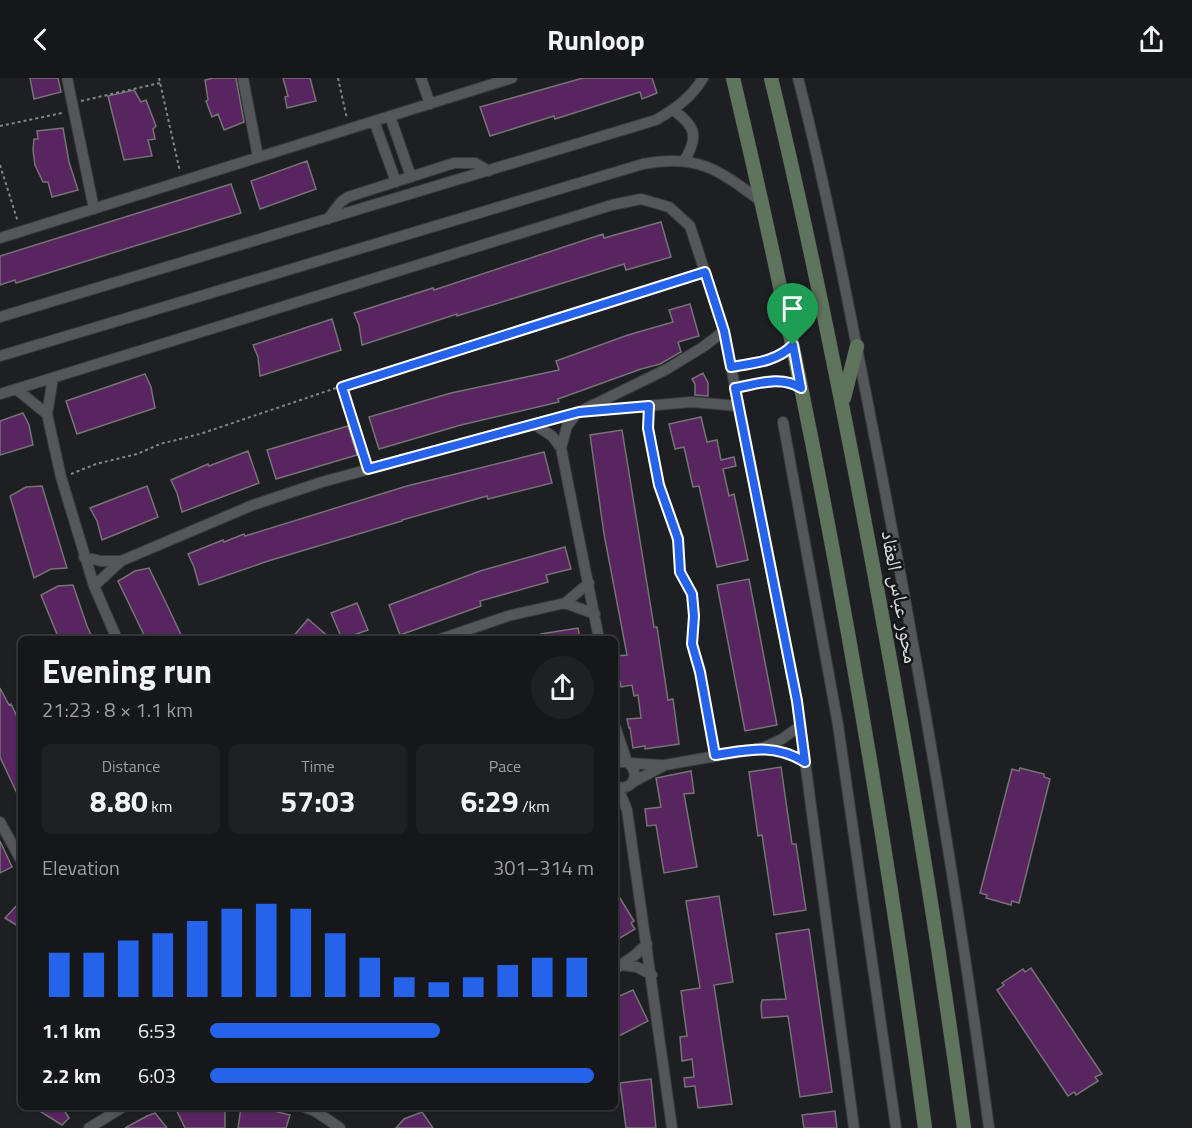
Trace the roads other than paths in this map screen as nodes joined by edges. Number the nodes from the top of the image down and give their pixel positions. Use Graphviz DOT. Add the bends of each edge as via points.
graph roads {
  1 [pos="67,78"];
  2 [pos="243,78"];
  3 [pos="421,78"];
  4 [pos="512,78"];
  5 [pos="703,78"];
  6 [pos="733,78"];
  7 [pos="771,78"];
  8 [pos="798,78"];
  9 [pos="430,104"];
  10 [pos="673,110"];
  11 [pos="390,116"];
  12 [pos="374,121"];
  13 [pos="258,157"];
  14 [pos="684,161"];
  15 [pos="489,171"];
  16 [pos="411,177"];
  17 [pos="396,182"];
  18 [pos="762,202"];
  19 [pos="94,208"];
  20 [pos="328,219"];
  21 [pos="0,238"];
  22 [pos="0,317"];
  23 [pos="724,331"];
  24 [pos="793,345"];
  25 [pos="857,346"];
  26 [pos="0,356"];
  27 [pos="731,367"];
  28 [pos="53,378"];
  29 [pos="735,388"];
  30 [pos="801,388"];
  31 [pos="16,390"];
  32 [pos="0,394"];
  33 [pos="842,403"];
  34 [pos="739,406"];
  35 [pos="578,412"];
  36 [pos="46,414"];
  37 [pos="783,422"];
  38 [pos="534,424"];
  39 [pos="561,447"];
  40 [pos="84,556"];
  41 [pos="121,561"];
  42 [pos="589,583"];
  43 [pos="94,586"];
  44 [pos="565,603"];
  45 [pos="595,614"];
  46 [pos="116,636"];
  47 [pos="450,636"];
  48 [pos="599,636"];
  49 [pos="800,726"];
  50 [pos="618,734"];
  51 [pos="762,748"];
  52 [pos="618,762"];
  53 [pos="628,762"];
  54 [pos="805,762"];
  55 [pos="665,765"];
  56 [pos="632,783"];
  57 [pos="618,787"];
  58 [pos="618,791"];
  59 [pos="627,810"];
  60 [pos="0,822"];
  61 [pos="18,855"];
  62 [pos="647,944"];
  63 [pos="618,967"];
  64 [pos="652,975"];
  65 [pos="118,1110"];
  66 [pos="312,1110"];
  67 [pos="89,1128"];
  68 [pos="340,1128"];
  69 [pos="672,1128"];
  70 [pos="854,1128"];
  71 [pos="896,1128"];
  72 [pos="925,1128"];
  73 [pos="964,1128"];
  74 [pos="989,1128"];
  1 -- 19 [label="street"];
  2 -- 13 [label="street"];
  3 -- 9 [label="street"];
  4 -- 9 [label="street"];
  5 -- 10 [label="street"];
  6 -- 18 [label="main road"];
  7 -- 33 [label="main road, محور عباس العقاد"];
  8 -- 25 [label="street"];
  9 -- 11 [label="street"];
  10 -- 14 [label="street" via="691,124 694,134 694,144"];
  10 -- 15 [label="street" via="636,127"];
  11 -- 12 [label="street"];
  11 -- 16 [label="street"];
  12 -- 13 [label="street"];
  12 -- 17 [label="street"];
  13 -- 19 [label="street"];
  14 -- 18 [label="street" via="723,174"];
  14 -- 26 [label="street" via="643,164"];
  15 -- 16 [label="street" via="465,162"];
  15 -- 20 [label="street"];
  16 -- 17 [label="street"];
  17 -- 20 [label="street" via="348,197"];
  18 -- 24 [label="main road"];
  19 -- 21 [label="street"];
  20 -- 22 [label="street"];
  23 -- 27 [label="street"];
  23 -- 28 [label="street" via="690,226 669,207 641,199"];
  23 -- 35 [label="street" via="667,369"];
  24 -- 27 [label="street" via="776,358"];
  24 -- 30 [label="main road"];
  25 -- 33 [label="main road"];
  25 -- 74 [label="street" via="908,612"];
  27 -- 29 [label="street"];
  28 -- 31 [label="street"];
  28 -- 36 [label="street"];
  29 -- 30 [label="street" via="784,380"];
  29 -- 34 [label="street"];
  30 -- 72 [label="main road" via="864,728"];
  31 -- 32 [label="street"];
  31 -- 36 [label="street"];
  33 -- 73 [label="main road, محور عباس العقاد" via="904,734 943,967"];
  34 -- 35 [label="street" via="692,402"];
  34 -- 49 [label="street"];
  35 -- 38 [label="street"];
  35 -- 39 [label="street" via="567,426"];
  36 -- 40 [label="street"];
  37 -- 71 [label="street" via="838,724"];
  38 -- 39 [label="street"];
  38 -- 41 [label="street" via="253,505"];
  39 -- 42 [label="street"];
  40 -- 41 [label="street"];
  40 -- 43 [label="street"];
  41 -- 43 [label="street"];
  42 -- 44 [label="street"];
  42 -- 45 [label="street"];
  43 -- 46 [label="street"];
  44 -- 45 [label="street"];
  44 -- 47 [label="street" via="498,619"];
  45 -- 48 [label="street"];
  49 -- 51 [label="street"];
  49 -- 54 [label="street"];
  50 -- 53 [label="street"];
  51 -- 54 [label="street"];
  51 -- 55 [label="street"];
  52 -- 53 [label="street"];
  53 -- 55 [label="street"];
  53 -- 56 [label="street" via="635,771"];
  54 -- 70 [label="street"];
  55 -- 56 [label="street"];
  56 -- 57 [label="street"];
  56 -- 59 [label="street"];
  58 -- 59 [label="street"];
  59 -- 62 [label="street"];
  60 -- 61 [label="street"];
  62 -- 63 [label="street"];
  62 -- 64 [label="street"];
  63 -- 64 [label="street" via="638,968"];
  64 -- 69 [label="street"];
  65 -- 67 [label="street"];
  66 -- 68 [label="street"];
}
